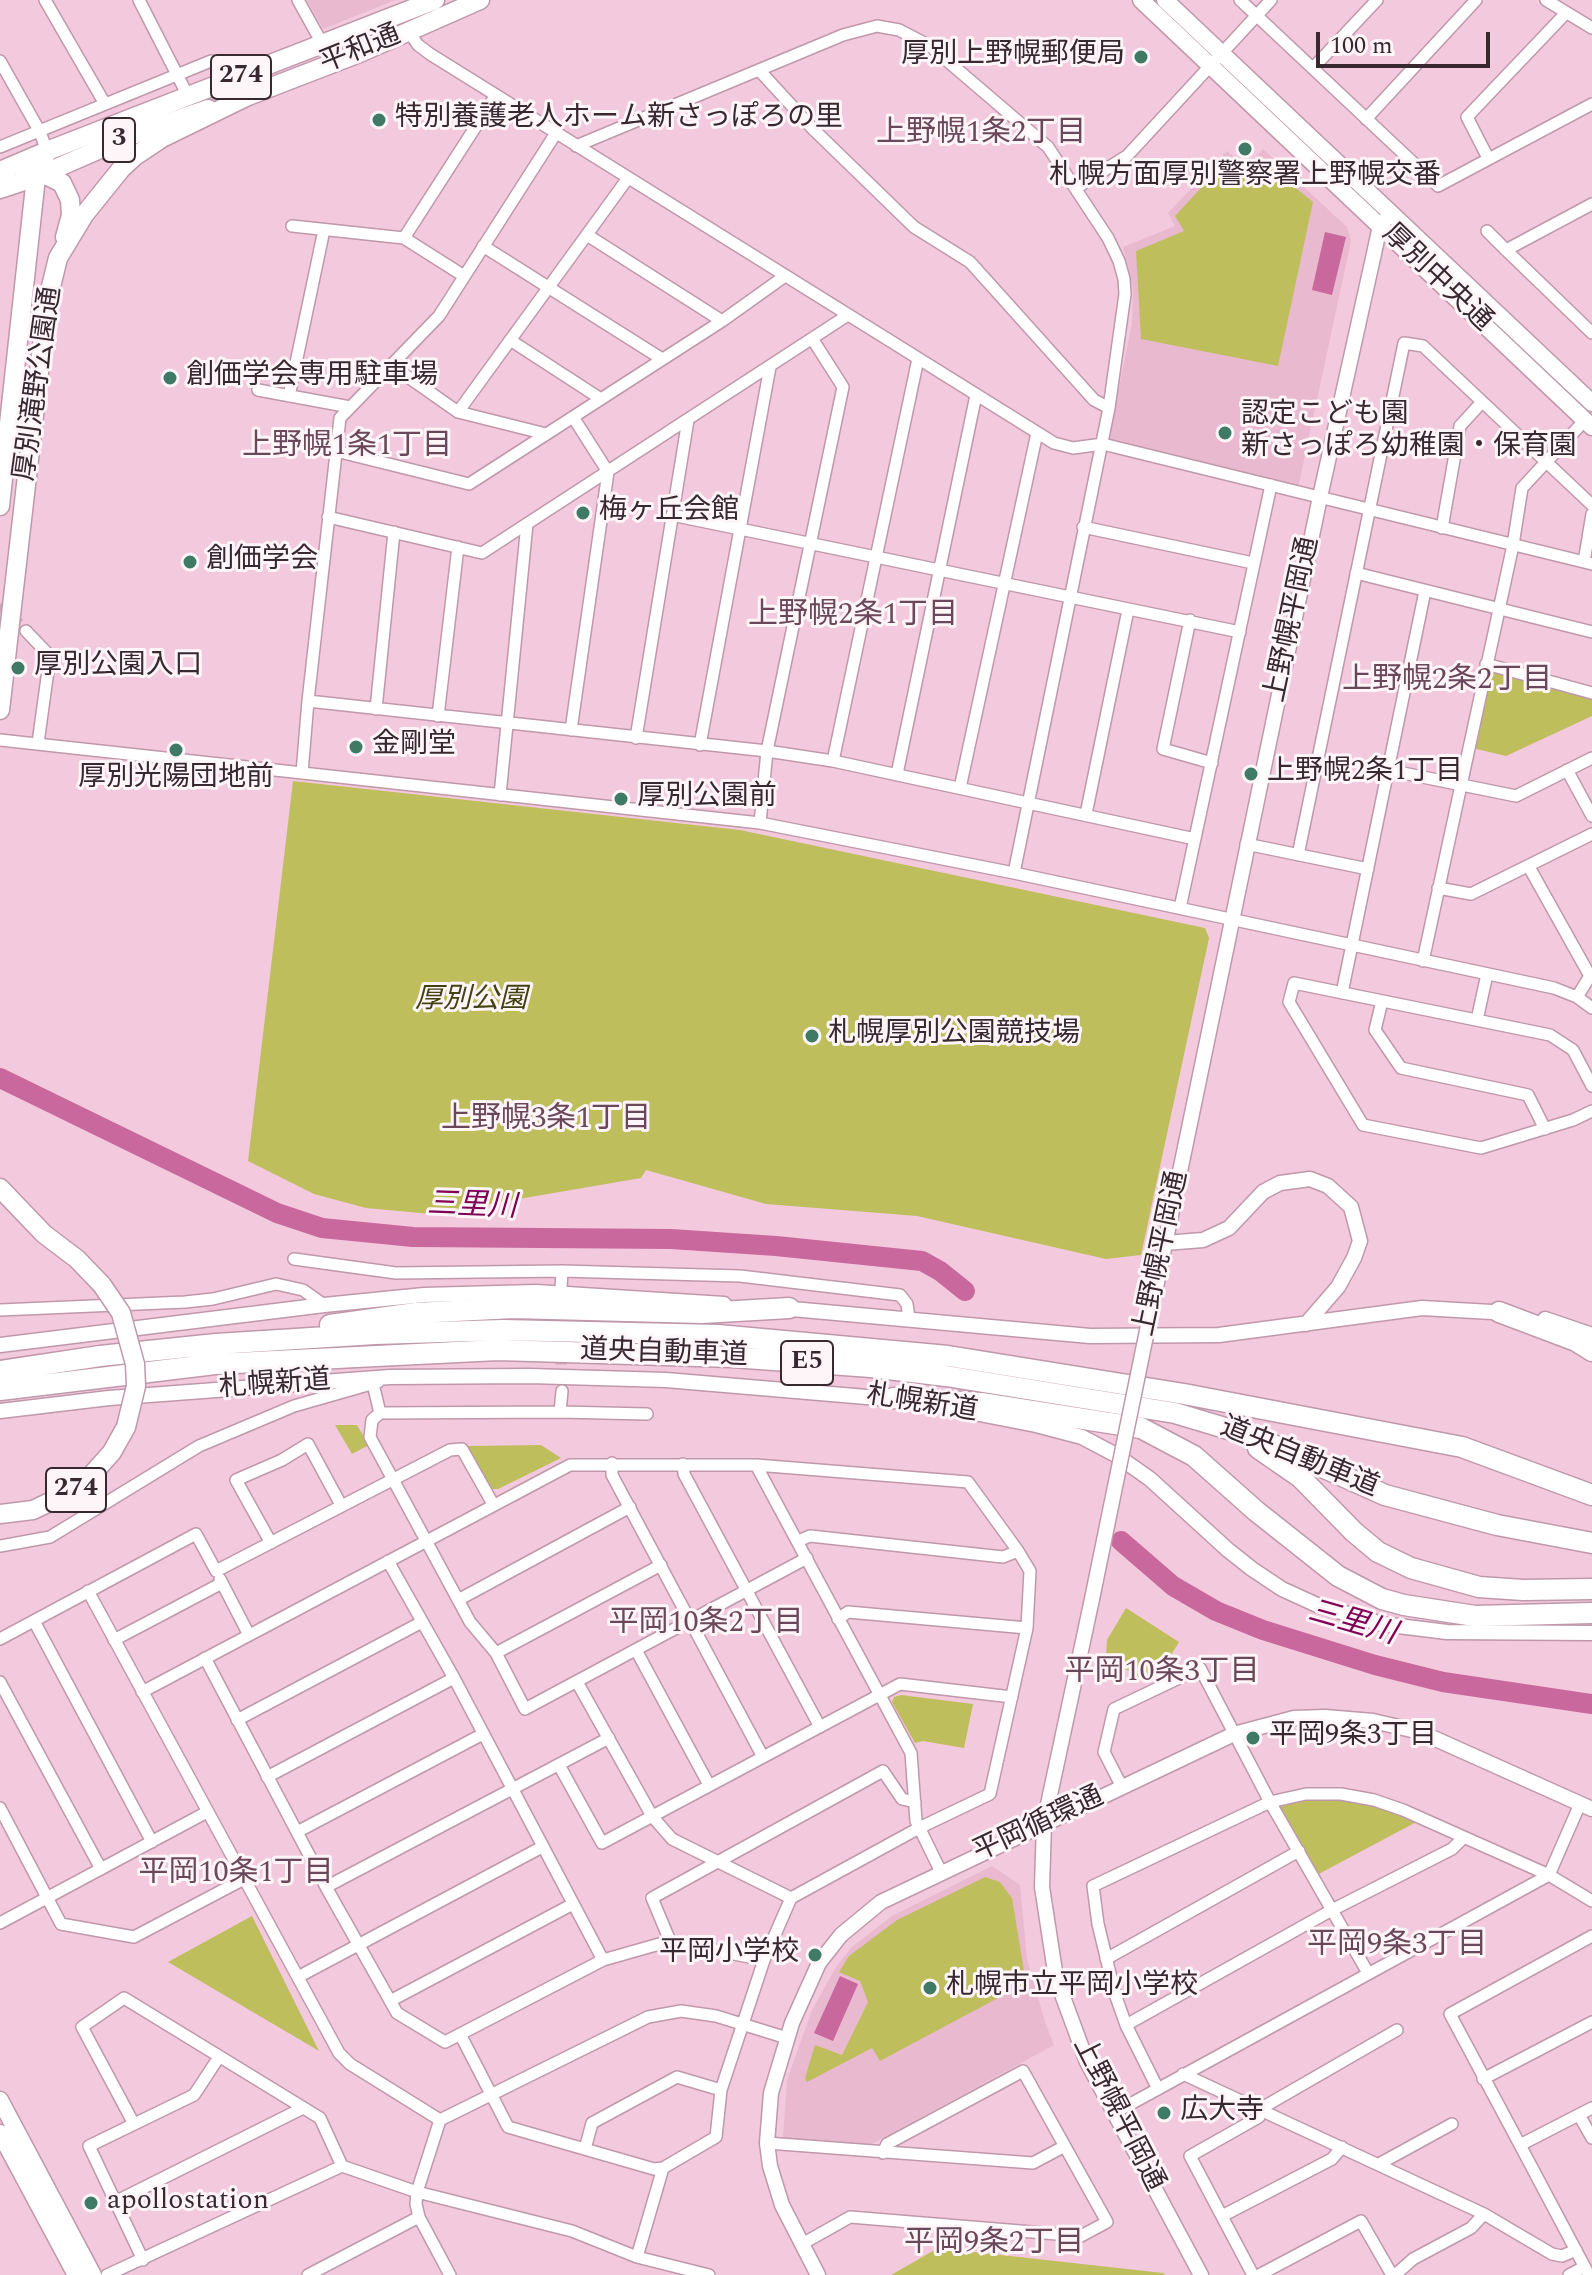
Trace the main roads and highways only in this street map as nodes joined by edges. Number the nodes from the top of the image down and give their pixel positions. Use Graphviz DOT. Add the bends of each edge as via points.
graph roads {
  1 [pos="435,0"];
  2 [pos="480,0"];
  3 [pos="1141,0"];
  4 [pos="1165,0"];
  5 [pos="404,23"];
  6 [pos="1215,60"];
  7 [pos="245,98"];
  8 [pos="47,151"];
  9 [pos="8,168"];
  10 [pos="39,174"];
  11 [pos="0,189"];
  12 [pos="1386,219"];
  13 [pos="58,258"];
  14 [pos="1592,403"];
  15 [pos="1588,424"];
  16 [pos="0,506"];
  17 [pos="0,710"];
  18 [pos="0,1188"];
  19 [pos="789,1308"];
  20 [pos="1499,1312"];
  21 [pos="216,1344"];
  22 [pos="1592,1351"];
  23 [pos="0,1371"];
  24 [pos="0,1390"];
  25 [pos="893,1398"];
  26 [pos="1175,1413"];
  27 [pos="1592,1495"];
  28 [pos="0,1514"];
  29 [pos="1592,1543"];
  30 [pos="1592,1589"];
  31 [pos="1592,1613"];
  32 [pos="0,2100"];
  33 [pos="0,2133"];
  34 [pos="76,2275"];
  35 [pos="93,2275"];
  1 -- 5 [label="main road, 平和通 / 274"];
  2 -- 5 [label="main road, 平和通 / 274"];
  3 -- 6 [label="main road, 厚別中央通"];
  4 -- 6 [label="main road, 厚別中央通"];
  5 -- 7 [label="main road, 平和通 / 274" via="330,64"];
  5 -- 8 [label="main road, 平和通 / 274" via="323,45"];
  6 -- 12 [label="main road, 厚別中央通"];
  7 -- 10 [label="main road, 3" via="130,136"];
  7 -- 13 [label="main road, 厚別滝野公園通 / 274" via="135,156 102,190"];
  8 -- 9 [label="main road, 平和通"];
  8 -- 10 [label="main road, 厚別滝野公園通"];
  9 -- 10 [label="main road, 274"];
  10 -- 11 [label="main road, 3"];
  10 -- 13 [label="main road, 274" via="62,183 70,200 71,215"];
  10 -- 16 [label="main road, 厚別滝野公園通"];
  12 -- 14 [label="main road, 厚別中央通"];
  12 -- 15 [label="main road, 厚別中央通"];
  13 -- 17 [label="main road, 厚別滝野公園通 / 274" via="47,303"];
  18 -- 28 [label="main road, 274, bridge" via="102,1285 131,1341 136,1386 126,1427 81,1487 33,1510"];
  19 -- 21 [label="highway" via="702,1313 513,1308 438,1312"];
  20 -- 22 [label="highway"];
  21 -- 23 [label="highway, 道央自動車道 / E5"];
  21 -- 27 [label="highway, 道央自動車道 / E5" via="517,1330 718,1335 948,1356 1107,1380 1446,1444"];
  24 -- 26 [label="highway, 道央自動車道 / E5" via="215,1364 498,1350 594,1351 871,1367"];
  25 -- 31 [label="highway" via="981,1403 1141,1428 1194,1456 1338,1576 1382,1599 1475,1616"];
  26 -- 29 [label="highway, 道央自動車道 / E5" via="1255,1437 1385,1495"];
  26 -- 30 [label="highway" via="1253,1445 1300,1477 1378,1552 1411,1568 1479,1587"];
  32 -- 35 [label="main road"];
  33 -- 34 [label="main road"];
}
